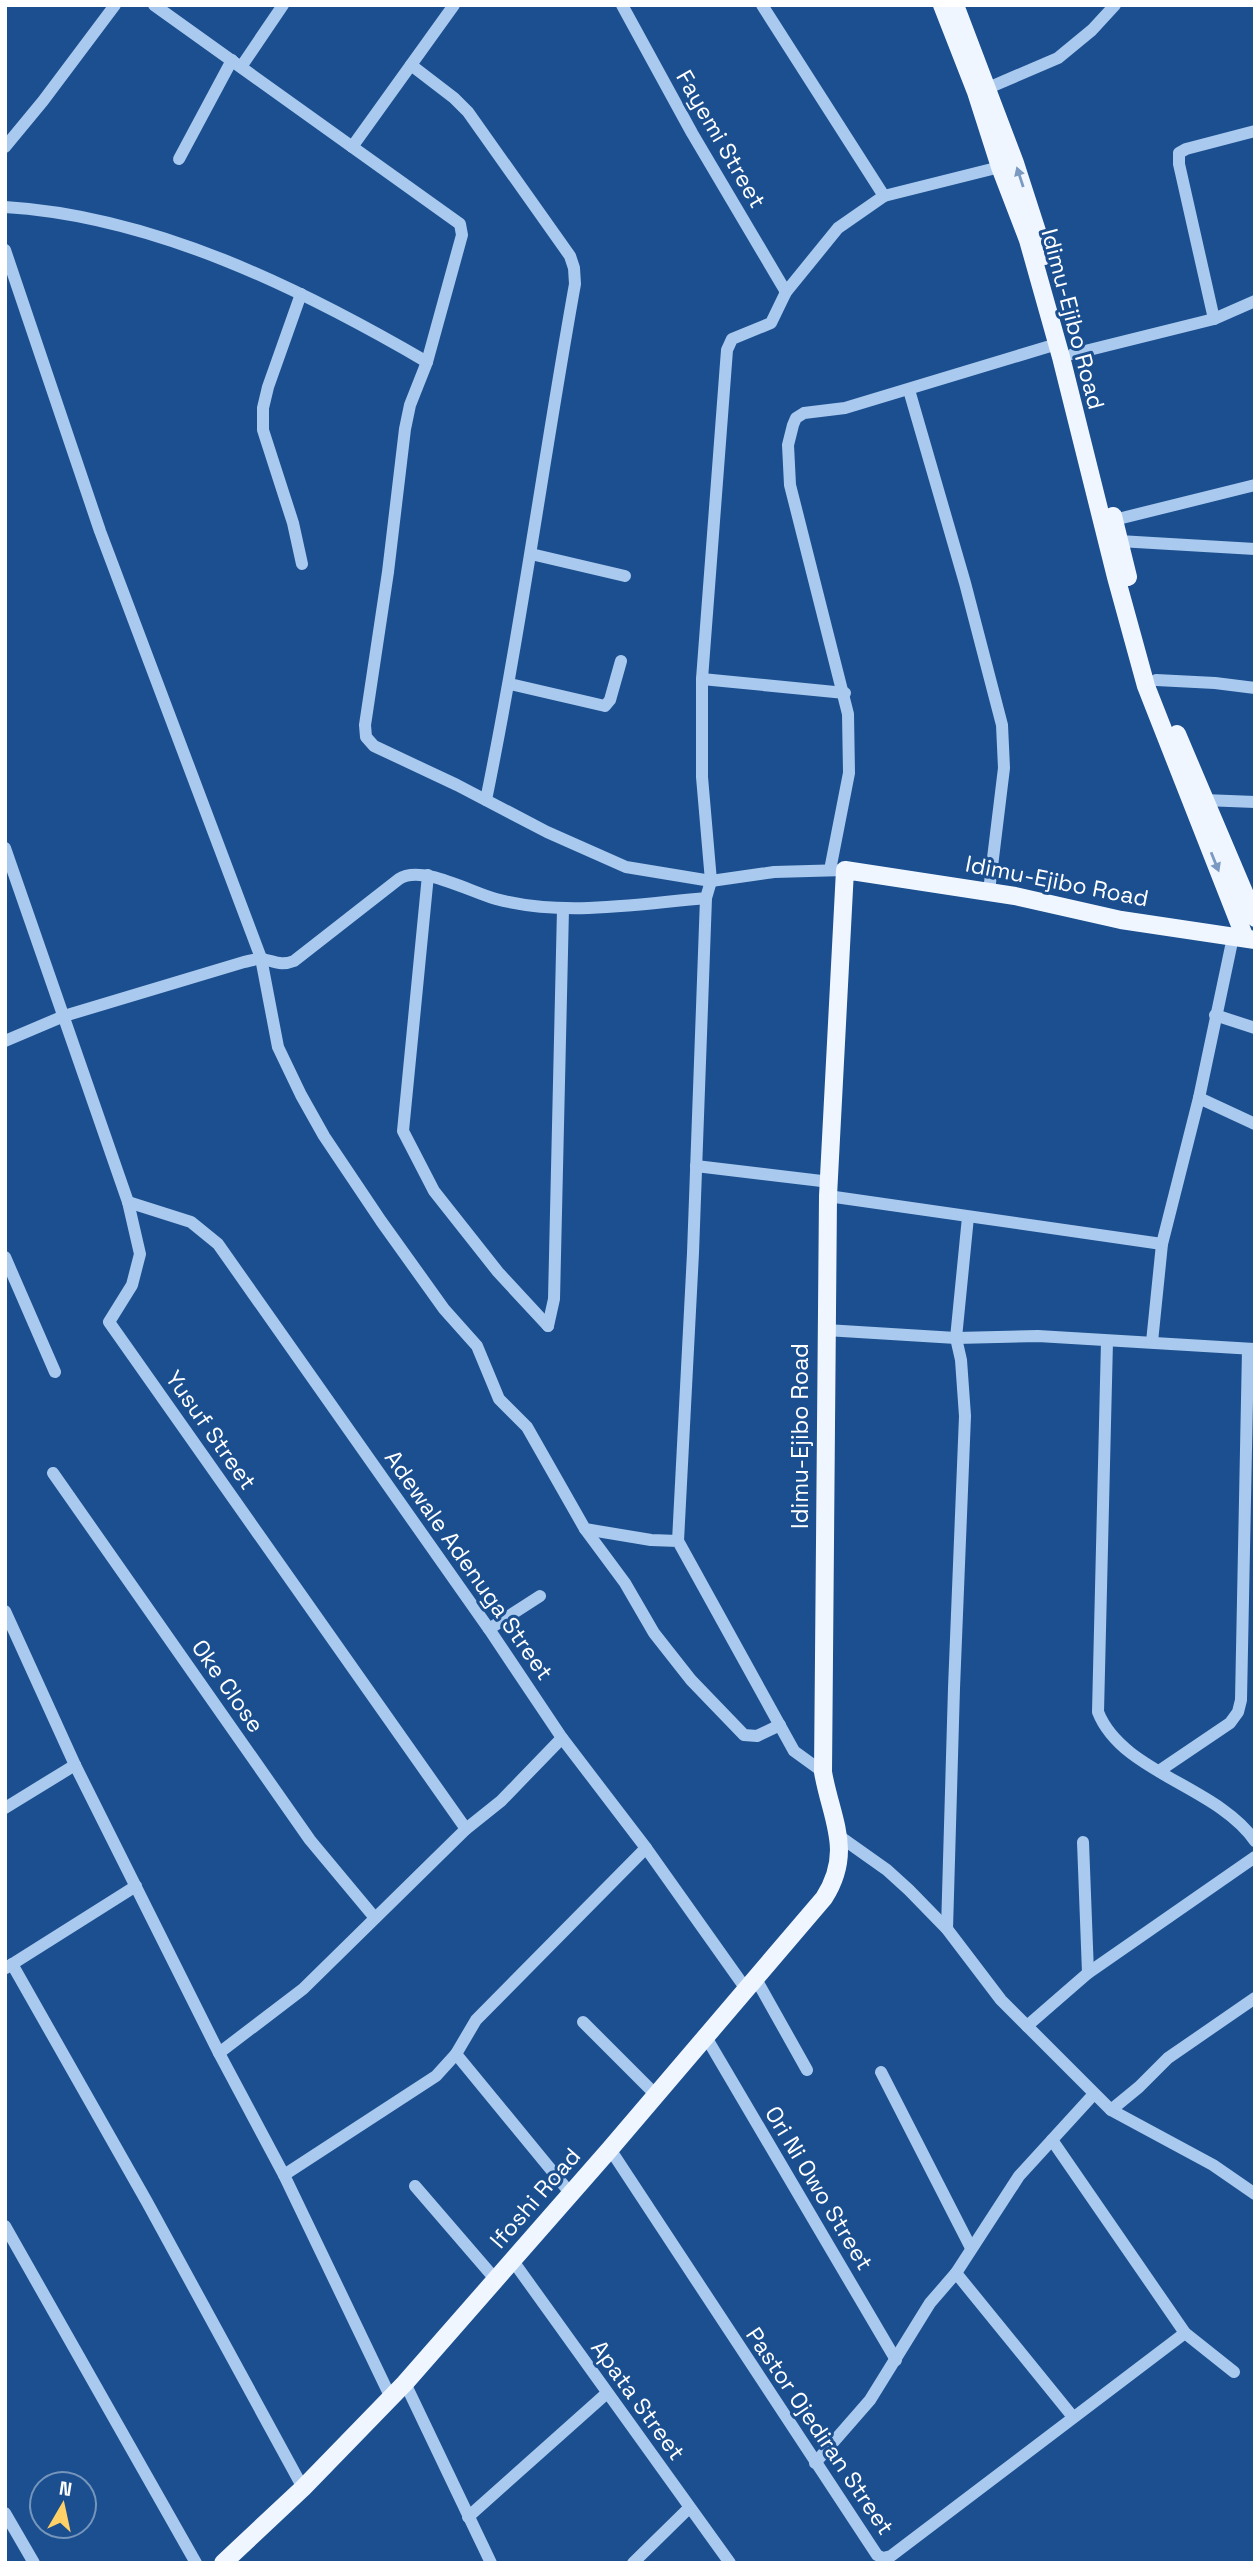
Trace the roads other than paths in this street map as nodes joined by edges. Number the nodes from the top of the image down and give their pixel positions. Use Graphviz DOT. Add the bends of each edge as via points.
graph roads {
  1 [pos="115,5"];
  2 [pos="153,5"];
  3 [pos="283,5"];
  4 [pos="454,5"];
  5 [pos="622,5"];
  6 [pos="762,5"];
  7 [pos="942,5"];
  8 [pos="955,5"];
  9 [pos="1115,5"];
  10 [pos="237,64"];
  11 [pos="411,65"];
  12 [pos="988,88"];
  13 [pos="1255,131"];
  14 [pos="5,147"];
  15 [pos="352,147"];
  16 [pos="179,159"];
  17 [pos="1000,167"];
  18 [pos="884,196"];
  19 [pos="5,207"];
  20 [pos="5,250"];
  21 [pos="786,292"];
  22 [pos="301,294"];
  23 [pos="1255,301"];
  24 [pos="1214,319"];
  25 [pos="1057,344"];
  26 [pos="1073,354"];
  27 [pos="427,362"];
  28 [pos="909,390"];
  29 [pos="1255,485"];
  30 [pos="1114,520"];
  31 [pos="1119,541"];
  32 [pos="1255,549"];
  33 [pos="531,554"];
  34 [pos="302,564"];
  35 [pos="625,576"];
  36 [pos="1122,576"];
  37 [pos="621,661"];
  38 [pos="702,679"];
  39 [pos="1156,680"];
  40 [pos="510,684"];
  41 [pos="1255,688"];
  42 [pos="845,693"];
  43 [pos="1160,706"];
  44 [pos="486,800"];
  45 [pos="1203,800"];
  46 [pos="1255,802"];
  47 [pos="5,848"];
  48 [pos="838,870"];
  49 [pos="428,874"];
  50 [pos="711,881"];
  51 [pos="989,891"];
  52 [pos="706,898"];
  53 [pos="564,909"];
  54 [pos="1255,918"];
  55 [pos="1244,938"];
  56 [pos="261,958"];
  57 [pos="1215,1015"];
  58 [pos="64,1016"];
  59 [pos="1255,1028"];
  60 [pos="5,1041"];
  61 [pos="1199,1098"];
  62 [pos="1255,1124"];
  63 [pos="696,1166"];
  64 [pos="829,1189"];
  65 [pos="128,1202"];
  66 [pos="968,1217"];
  67 [pos="1162,1244"];
  68 [pos="5,1257"];
  69 [pos="826,1330"];
  70 [pos="956,1338"];
  71 [pos="1107,1341"];
  72 [pos="1152,1342"];
  73 [pos="1252,1349"];
  74 [pos="55,1372"];
  75 [pos="53,1474"];
  76 [pos="585,1530"];
  77 [pos="678,1541"];
  78 [pos="540,1596"];
  79 [pos="5,1612"];
  80 [pos="489,1629"];
  81 [pos="780,1725"];
  82 [pos="562,1738"];
  83 [pos="75,1765"];
  84 [pos="1158,1771"];
  85 [pos="823,1772"];
  86 [pos="5,1808"];
  87 [pos="466,1829"];
  88 [pos="839,1836"];
  89 [pos="1255,1841"];
  90 [pos="1083,1842"];
  91 [pos="646,1848"];
  92 [pos="1255,1857"];
  93 [pos="136,1886"];
  94 [pos="375,1918"];
  95 [pos="947,1929"];
  96 [pos="9,1966"];
  97 [pos="1088,1973"];
  98 [pos="751,1984"];
  99 [pos="1255,1998"];
  100 [pos="583,2022"];
  101 [pos="1027,2026"];
  102 [pos="706,2037"];
  103 [pos="219,2053"];
  104 [pos="456,2054"];
  105 [pos="807,2070"];
  106 [pos="881,2071"];
  107 [pos="656,2095"];
  108 [pos="1093,2095"];
  109 [pos="1111,2110"];
  110 [pos="1052,2140"];
  111 [pos="610,2149"];
  112 [pos="284,2175"];
  113 [pos="415,2186"];
  114 [pos="570,2194"];
  115 [pos="1255,2194"];
  116 [pos="5,2226"];
  117 [pos="971,2248"];
  118 [pos="513,2261"];
  119 [pos="956,2273"];
  120 [pos="496,2280"];
  121 [pos="1185,2333"];
  122 [pos="896,2360"];
  123 [pos="1234,2372"];
  124 [pos="405,2383"];
  125 [pos="607,2393"];
  126 [pos="391,2398"];
  127 [pos="1073,2417"];
  128 [pos="815,2463"];
  129 [pos="303,2488"];
  130 [pos="690,2508"];
  131 [pos="5,2513"];
  132 [pos="468,2517"];
  133 [pos="34,2563"];
  134 [pos="196,2563"];
  135 [pos="223,2563"];
  136 [pos="491,2563"];
  137 [pos="633,2563"];
  138 [pos="730,2563"];
  1 -- 14 [label="street"];
  2 -- 10 [label="street"];
  3 -- 10 [label="street"];
  4 -- 11 [label="street"];
  5 -- 21 [label="street, Fayemi Street"];
  6 -- 18 [label="street"];
  7 -- 17 [label="main road, Idimu-Ejibo Road"];
  8 -- 12 [label="main road, Idimu-Ejibo Road"];
  9 -- 12 [label="street" via="1058,58"];
  10 -- 15 [label="street"];
  10 -- 16 [label="street"];
  11 -- 15 [label="street"];
  11 -- 33 [label="street" via="468,112 574,268"];
  26 -- 12 [label="main road, Idimu-Ejibo Road, one-way" via="1039,236"];
  13 -- 24 [label="street" via="1179,153"];
  15 -- 27 [label="street" via="460,225 462,235"];
  17 -- 18 [label="street"];
  17 -- 25 [label="main road, Idimu-Ejibo Road" via="1028,240"];
  18 -- 21 [label="street" via="838,228"];
  19 -- 22 [label="street" via="69,215 186,246"];
  20 -- 56 [label="street" via="100,531"];
  21 -- 38 [label="street" via="771,323 732,339 727,350"];
  22 -- 27 [label="street"];
  22 -- 34 [label="street" via="268,387 263,430"];
  23 -- 24 [label="street"];
  24 -- 26 [label="street"];
  25 -- 28 [label="street"];
  25 -- 36 [label="main road, Idimu-Ejibo Road"];
  26 -- 30 [label="main road, Idimu-Ejibo Road"];
  27 -- 44 [label="street" via="405,429 366,737 374,746"];
  28 -- 42 [label="street" via="845,408 804,413 793,425 790,485"];
  28 -- 51 [label="street" via="1002,725 1004,768"];
  29 -- 30 [label="street"];
  30 -- 31 [label="main road, Idimu-Ejibo Road"];
  31 -- 32 [label="street"];
  31 -- 36 [label="main road, Idimu-Ejibo Road"];
  33 -- 35 [label="street"];
  33 -- 40 [label="street"];
  36 -- 39 [label="main road, Idimu-Ejibo Road"];
  36 -- 43 [label="main road, Idimu-Ejibo Road" via="1146,686"];
  37 -- 40 [label="street" via="605,706"];
  38 -- 42 [label="street"];
  38 -- 50 [label="street" via="702,777"];
  39 -- 41 [label="street"];
  39 -- 43 [label="main road, Idimu-Ejibo Road"];
  40 -- 44 [label="street"];
  42 -- 48 [label="street" via="849,774"];
  43 -- 45 [label="main road, Idimu-Ejibo Road"];
  43 -- 55 [label="main road, Idimu-Ejibo Road, one-way"];
  44 -- 50 [label="street" via="626,867"];
  45 -- 46 [label="street"];
  45 -- 54 [label="main road, Idimu-Ejibo Road"];
  47 -- 58 [label="street, Yusuf Street"];
  48 -- 50 [label="street" via="774,872"];
  48 -- 51 [label="main road, Idimu-Ejibo Road"];
  48 -- 64 [label="main road, Idimu-Ejibo Road"];
  49 -- 53 [label="street" via="479,895 518,905"];
  49 -- 53 [label="street" via="403,1131 434,1191 548,1326 554,1299"];
  49 -- 56 [label="street" via="404,875 294,961 274,964"];
  50 -- 52 [label="street"];
  51 -- 55 [label="main road, Idimu-Ejibo Road" via="1121,920"];
  52 -- 53 [label="street"];
  52 -- 63 [label="street"];
  55 -- 57 [label="street"];
  56 -- 58 [label="street"];
  56 -- 76 [label="street" via="278,1047 306,1105 381,1221 477,1346 499,1399 527,1427"];
  57 -- 59 [label="street"];
  57 -- 61 [label="street"];
  58 -- 60 [label="street"];
  58 -- 65 [label="street, Yusuf Street"];
  61 -- 62 [label="street"];
  61 -- 67 [label="street"];
  63 -- 64 [label="street"];
  63 -- 77 [label="street"];
  64 -- 66 [label="street"];
  64 -- 69 [label="main road, Idimu-Ejibo Road"];
  65 -- 80 [label="street, Adewale Adenuga Street" via="191,1222 218,1244"];
  65 -- 87 [label="street, Yusuf Street" via="140,1254 132,1285 109,1322"];
  66 -- 67 [label="street"];
  66 -- 70 [label="street"];
  67 -- 72 [label="street"];
  68 -- 74 [label="street"];
  69 -- 70 [label="street"];
  69 -- 85 [label="main road, Idimu-Ejibo Road"];
  70 -- 71 [label="street" via="1038,1336"];
  70 -- 95 [label="street" via="965,1416"];
  71 -- 72 [label="street"];
  71 -- 84 [label="street" via="1098,1712 1105,1730"];
  72 -- 73 [label="street"];
  73 -- 84 [label="street" via="1241,1700 1230,1723"];
  75 -- 94 [label="street, Oke Close" via="310,1840"];
  76 -- 77 [label="street"];
  76 -- 81 [label="street" via="625,1583 654,1633 744,1735 757,1736"];
  77 -- 81 [label="street"];
  78 -- 80 [label="street"];
  79 -- 83 [label="street"];
  80 -- 82 [label="street, Adewale Adenuga Street"];
  81 -- 85 [label="street" via="794,1751"];
  82 -- 87 [label="street" via="501,1801"];
  82 -- 91 [label="street, Adewale Adenuga Street"];
  83 -- 86 [label="street"];
  83 -- 93 [label="street"];
  84 -- 89 [label="street" via="1212,1801"];
  85 -- 88 [label="main road, Idimu-Ejibo Road"];
  87 -- 94 [label="street"];
  88 -- 95 [label="street" via="887,1870"];
  88 -- 98 [label="main road, Ifoshi Road" via="838,1868 832,1885"];
  90 -- 97 [label="street"];
  91 -- 98 [label="street, Adewale Adenuga Street"];
  91 -- 104 [label="street" via="476,2020"];
  92 -- 97 [label="street"];
  93 -- 96 [label="street"];
  93 -- 103 [label="street"];
  94 -- 103 [label="street" via="303,1989"];
  95 -- 101 [label="street"];
  96 -- 129 [label="street" via="147,2202"];
  97 -- 101 [label="street"];
  98 -- 102 [label="main road, Ifoshi Road"];
  98 -- 105 [label="street, Adewale Adenuga Street"];
  99 -- 109 [label="street" via="1168,2058"];
  100 -- 107 [label="street"];
  101 -- 108 [label="street"];
  102 -- 107 [label="main road, Ifoshi Road"];
  102 -- 122 [label="street, Ori Ni Owo Street"];
  103 -- 112 [label="street"];
  104 -- 112 [label="street" via="436,2076"];
  104 -- 114 [label="street"];
  106 -- 117 [label="street"];
  107 -- 111 [label="main road, Ifoshi Road"];
  108 -- 109 [label="street"];
  108 -- 110 [label="street"];
  109 -- 115 [label="street" via="1213,2165"];
  110 -- 117 [label="street" via="1019,2176"];
  110 -- 121 [label="street"];
  111 -- 114 [label="main road, Ifoshi Road"];
  111 -- 128 [label="street, Pastor Ojediran Street"];
  112 -- 126 [label="street"];
  113 -- 120 [label="street"];
  114 -- 118 [label="main road, Ifoshi Road"];
  116 -- 134 [label="street"];
  117 -- 119 [label="street"];
  118 -- 120 [label="main road, Ifoshi Road"];
  118 -- 125 [label="street, Apata Street"];
  119 -- 122 [label="street" via="930,2303"];
  119 -- 127 [label="street"];
  120 -- 124 [label="main road, Ifoshi Road"];
  121 -- 123 [label="street"];
  121 -- 127 [label="street, Pastor Ojediran Street"];
  122 -- 128 [label="street" via="862,2411"];
  124 -- 126 [label="main road, Ifoshi Road"];
  124 -- 132 [label="street"];
  125 -- 130 [label="street, Apata Street"];
  125 -- 132 [label="street"];
  126 -- 129 [label="main road, Ifoshi Road"];
  127 -- 128 [label="street, Pastor Ojediran Street" via="883,2558"];
  129 -- 135 [label="main road, Ifoshi Road"];
  130 -- 137 [label="street"];
  130 -- 138 [label="street, Apata Street"];
  131 -- 133 [label="street"];
  132 -- 136 [label="street"];
}
